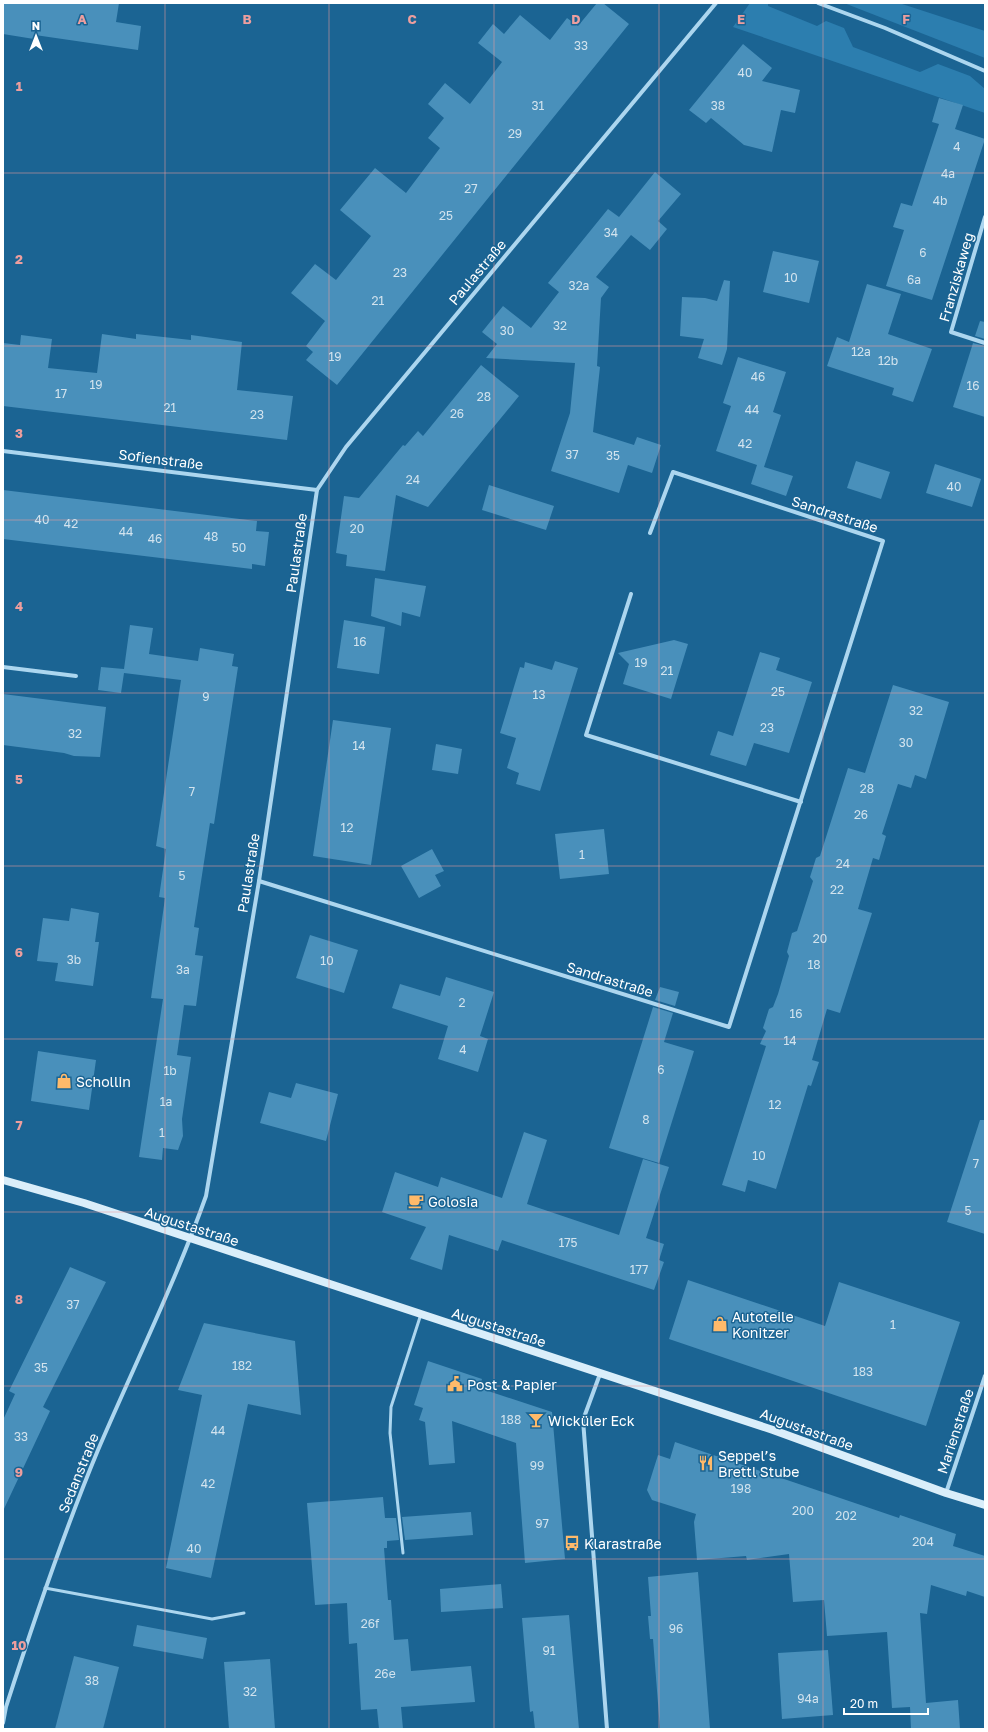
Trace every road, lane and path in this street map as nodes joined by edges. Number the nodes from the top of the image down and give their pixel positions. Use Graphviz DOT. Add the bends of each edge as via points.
graph roads {
  1 [pos="716,3"];
  2 [pos="818,3"];
  3 [pos="985,71"];
  4 [pos="985,216"];
  5 [pos="985,343"];
  6 [pos="3,451"];
  7 [pos="317,490"];
  8 [pos="650,533"];
  9 [pos="631,594"];
  10 [pos="3,668"];
  11 [pos="76,676"];
  12 [pos="801,802"];
  13 [pos="259,881"];
  14 [pos="3,1180"];
  15 [pos="191,1239"];
  16 [pos="421,1314"];
  17 [pos="600,1374"];
  18 [pos="985,1376"];
  19 [pos="946,1493"];
  20 [pos="985,1505"];
  21 [pos="403,1553"];
  22 [pos="45,1588"];
  23 [pos="244,1613"];
  24 [pos="3,1722"];
  25 [pos="607,1729"];
  1 -- 7 [label="street, Paulastraße" via="346,447"];
  2 -- 3 [label="street" via="885,28"];
  4 -- 5 [label="street, Franziskaweg" via="951,332"];
  6 -- 7 [label="street, Sofienstraße"];
  7 -- 13 [label="street, Paulastraße"];
  8 -- 12 [label="street, Sandrastraße" via="672,472 883,541"];
  9 -- 12 [label="street" via="586,735"];
  10 -- 11 [label="street"];
  12 -- 13 [label="street, Sandrastraße" via="729,1027"];
  13 -- 15 [label="street, Paulastraße" via="206,1196"];
  14 -- 15 [label="main road, Augustastraße" via="84,1203"];
  15 -- 16 [label="main road, Augustastraße"];
  15 -- 22 [label="street, Sedanstraße" via="98,1451"];
  16 -- 17 [label="main road, Augustastraße"];
  16 -- 21 [label="lane" via="391,1407 390,1433"];
  17 -- 19 [label="main road, Augustastraße" via="773,1430"];
  17 -- 25 [label="street" via="583,1420"];
  18 -- 19 [label="street, Marienstraße"];
  19 -- 20 [label="main road, Augustastraße"];
  22 -- 23 [label="lane" via="212,1619"];
  22 -- 24 [label="street, Sedanstraße"];
}
